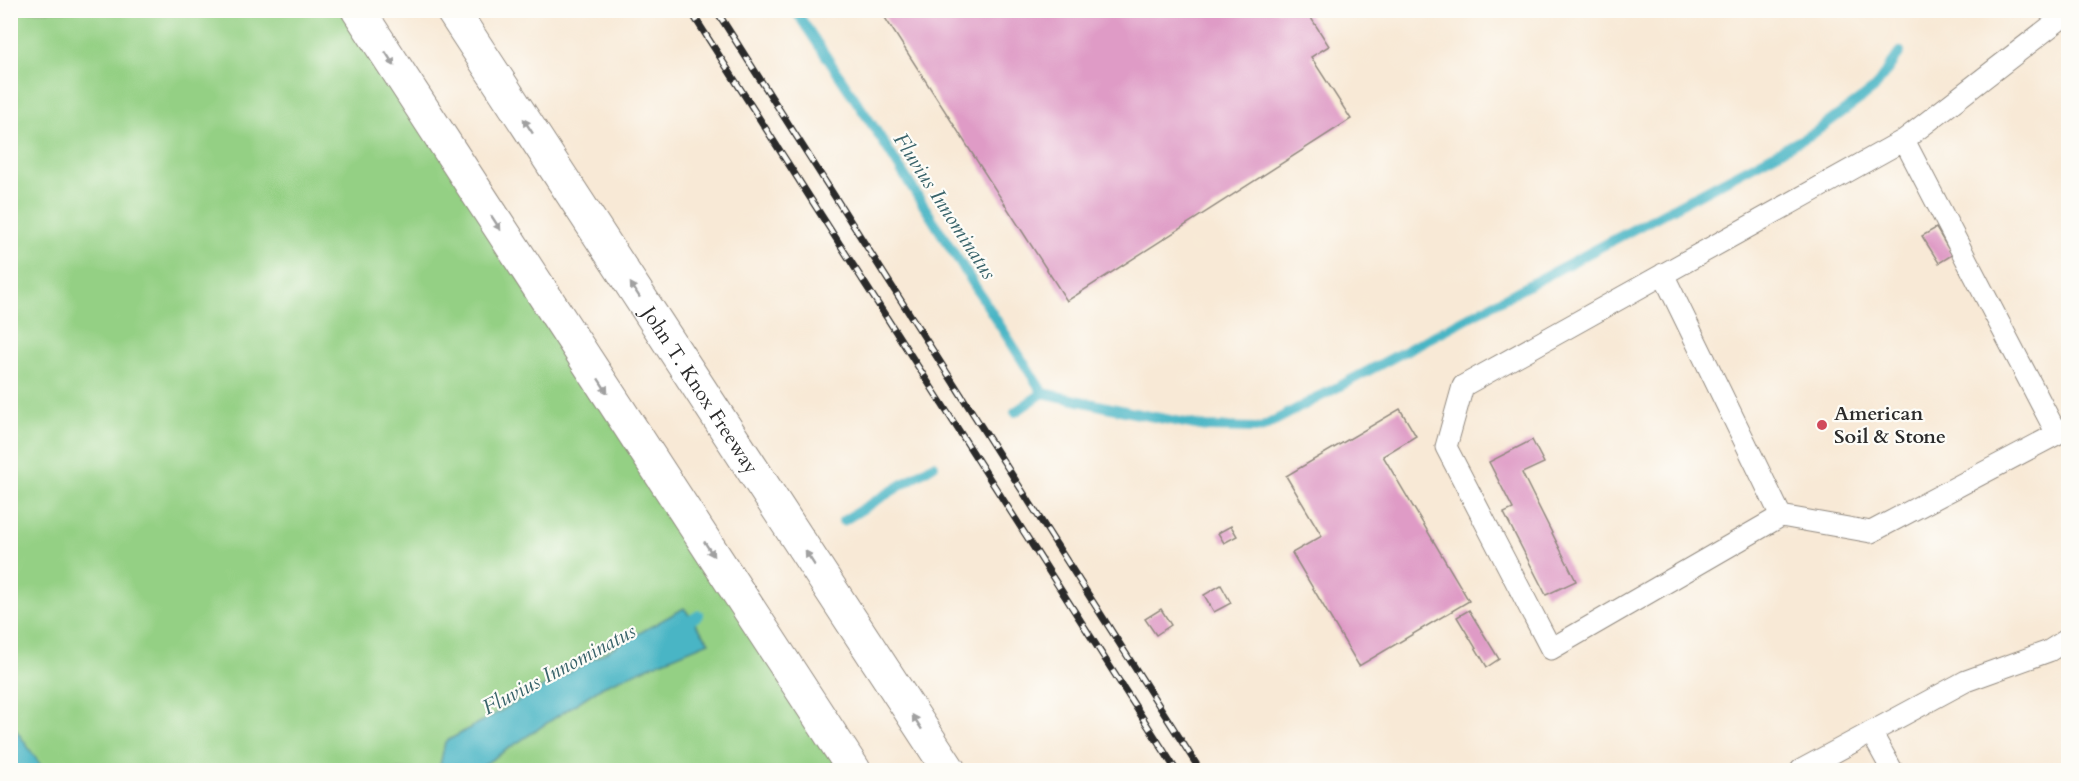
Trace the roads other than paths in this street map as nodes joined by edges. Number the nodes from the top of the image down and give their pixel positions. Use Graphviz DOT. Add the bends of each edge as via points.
graph roads {
  1 [pos="358,10"];
  2 [pos="452,10"];
  3 [pos="2068,13"];
  4 [pos="1904,140"];
  5 [pos="1663,274"];
  6 [pos="2063,430"];
  7 [pos="1781,516"];
  8 [pos="2068,639"];
  9 [pos="1870,732"];
  10 [pos="854,771"];
  11 [pos="949,771"];
  12 [pos="1801,771"];
  13 [pos="1892,771"];
  1 -- 10 [label="highway, one-way"];
  11 -- 2 [label="highway, John T. Knox Freeway, one-way"];
  3 -- 4 [label="lane"];
  4 -- 5 [label="lane"];
  4 -- 6 [label="lane"];
  5 -- 7 [label="lane"];
  5 -- 7 [label="lane" via="1462,386 1446,447 1551,649"];
  6 -- 7 [label="lane" via="1871,532"];
  8 -- 9 [label="lane" via="2049,651 1966,681"];
  9 -- 12 [label="lane"];
  9 -- 13 [label="lane"];
}
